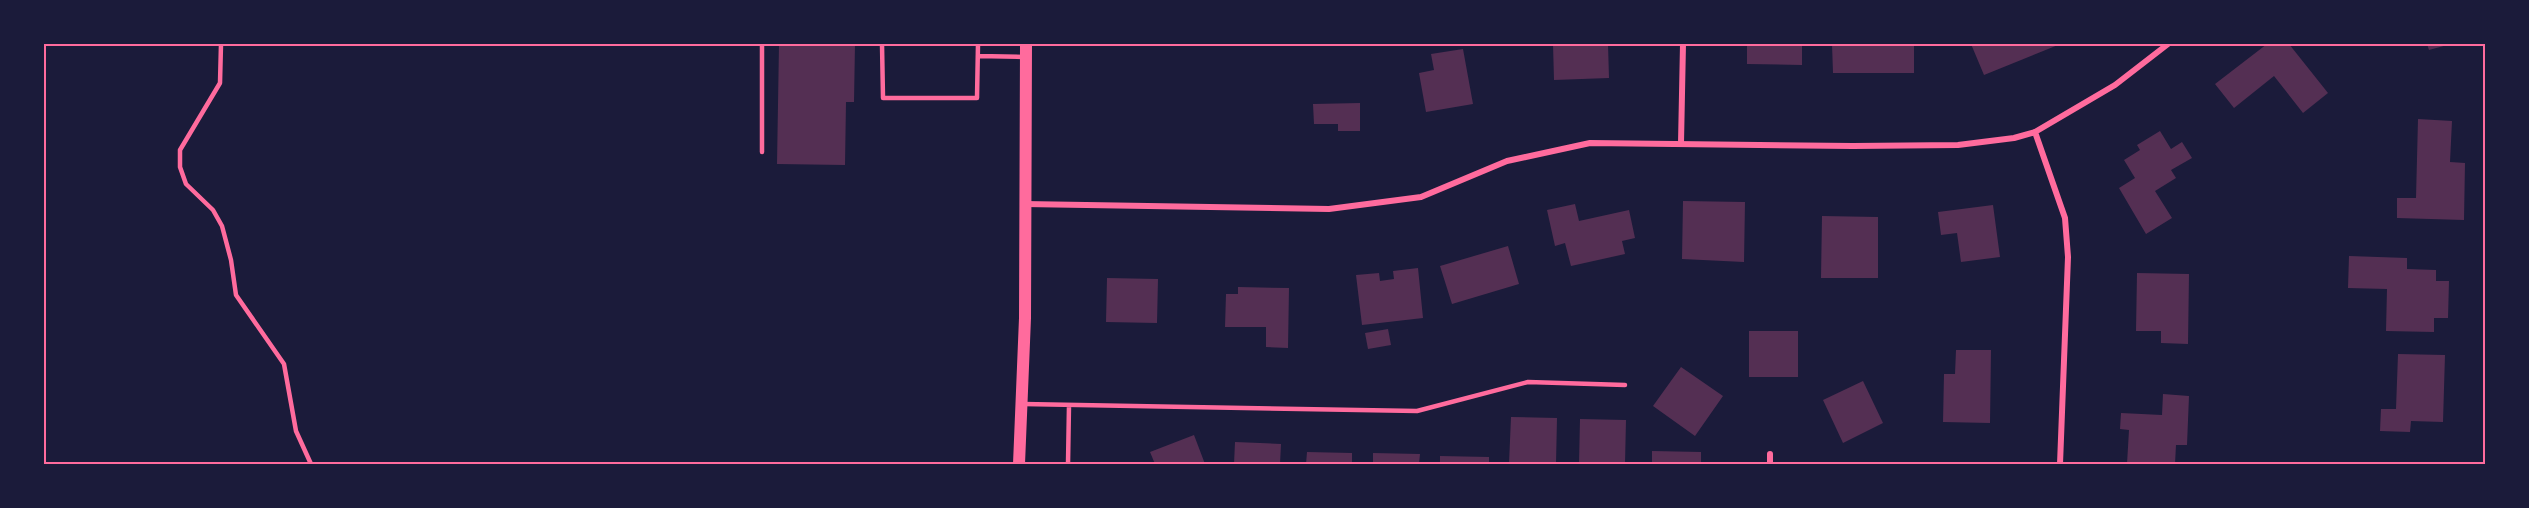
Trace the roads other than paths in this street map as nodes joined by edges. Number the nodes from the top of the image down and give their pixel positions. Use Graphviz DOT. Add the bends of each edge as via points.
graph roads {
  1 [pos="221,44"];
  2 [pos="762,44"];
  3 [pos="882,44"];
  4 [pos="978,44"];
  5 [pos="1026,44"];
  6 [pos="1683,44"];
  7 [pos="2168,44"];
  8 [pos="978,56"];
  9 [pos="1026,57"];
  10 [pos="2035,132"];
  11 [pos="1681,143"];
  12 [pos="762,152"];
  13 [pos="1024,204"];
  14 [pos="1626,385"];
  15 [pos="1022,404"];
  16 [pos="1069,405"];
  17 [pos="1770,454"];
  18 [pos="311,465"];
  19 [pos="1019,465"];
  20 [pos="1068,465"];
  21 [pos="1770,465"];
  22 [pos="2060,465"];
  1 -- 18 [label="lane" via="220,83 180,150 180,167 186,184 213,210 222,226 236,295 284,364 296,431"];
  2 -- 12 [label="lane"];
  3 -- 8 [label="lane" via="883,98 977,98"];
  4 -- 8 [label="lane"];
  5 -- 9 [label="main road"];
  6 -- 11 [label="street"];
  7 -- 10 [label="street" via="2115,86"];
  8 -- 9 [label="lane"];
  9 -- 13 [label="main road"];
  10 -- 11 [label="street" via="1958,145"];
  10 -- 22 [label="street" via="2064,218 2068,257"];
  11 -- 13 [label="street" via="1590,143 1507,161 1421,197 1329,210"];
  13 -- 15 [label="main road"];
  14 -- 16 [label="lane" via="1528,382 1417,411"];
  15 -- 16 [label="lane"];
  15 -- 19 [label="main road"];
  16 -- 20 [label="lane"];
  17 -- 21 [label="street"];
}
